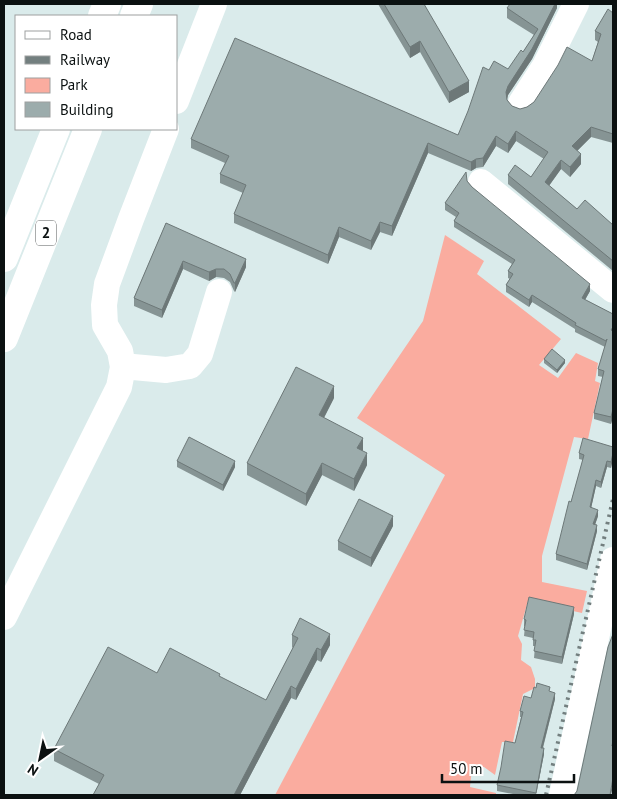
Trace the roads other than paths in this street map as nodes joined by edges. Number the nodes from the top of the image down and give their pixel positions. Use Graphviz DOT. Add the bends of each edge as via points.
graph roads {
  1 [pos="214,4"];
  2 [pos="576,4"];
  3 [pos="178,96"];
  4 [pos="521,103"];
  5 [pos="56,130"];
  6 [pos="88,130"];
  7 [pos="166,130"];
  8 [pos="480,182"];
  9 [pos="4,258"];
  10 [pos="613,290"];
  11 [pos="218,292"];
  12 [pos="4,338"];
  13 [pos="122,367"];
  14 [pos="613,560"];
  15 [pos="4,617"];
  16 [pos="562,795"];
  1 -- 3 [label="street"];
  2 -- 4 [label="street"];
  5 -- 9 [label="highway, 2"];
  6 -- 12 [label="highway, 2"];
  7 -- 13 [label="street" via="107,284 105,325 120,351"];
  8 -- 10 [label="street"];
  11 -- 13 [label="street" via="200,354 190,366 166,370"];
  13 -- 15 [label="street" via="119,387"];
  14 -- 16 [label="street"];
}
